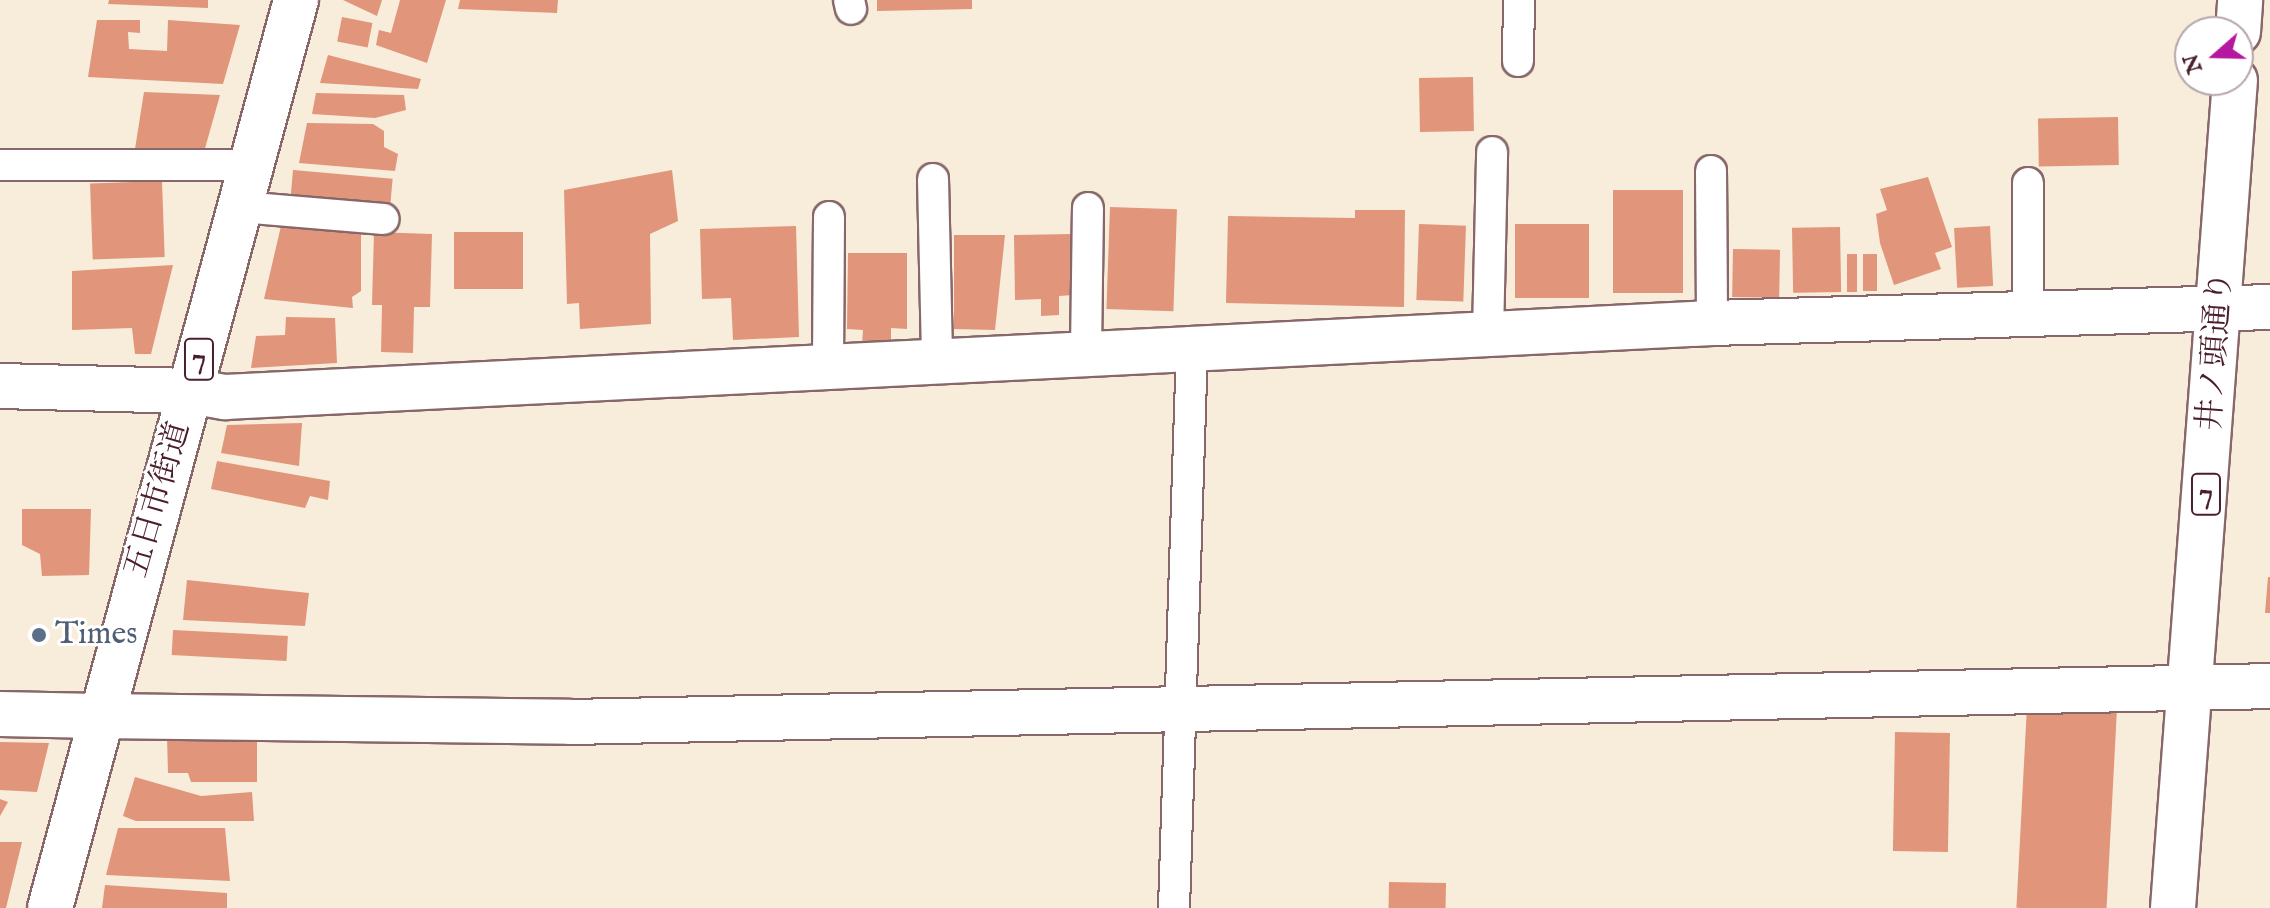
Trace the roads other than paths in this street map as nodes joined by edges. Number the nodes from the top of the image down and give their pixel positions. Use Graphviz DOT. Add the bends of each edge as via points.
graph roads {
  1 [pos="296,0"];
  2 [pos="1519,0"];
  3 [pos="1518,61"];
  4 [pos="2234,96"];
  5 [pos="1492,152"];
  6 [pos="0,165"];
  7 [pos="251,165"];
  8 [pos="1711,171"];
  9 [pos="933,179"];
  10 [pos="2028,183"];
  11 [pos="241,207"];
  12 [pos="1088,208"];
  13 [pos="829,217"];
  14 [pos="383,219"];
  15 [pos="2270,307"];
  16 [pos="2220,309"];
  17 [pos="2028,312"];
  18 [pos="1712,323"];
  19 [pos="1488,334"];
  20 [pos="1192,347"];
  21 [pos="1086,350"];
  22 [pos="937,356"];
  23 [pos="828,363"];
  24 [pos="0,386"];
  25 [pos="190,391"];
  26 [pos="2270,686"];
  27 [pos="2191,688"];
  28 [pos="1182,706"];
  29 [pos="0,714"];
  30 [pos="98,716"];
  31 [pos="50,908"];
  32 [pos="1174,908"];
  33 [pos="2173,908"];
  1 -- 7 [label="street, 五日市街道 / 7"];
  2 -- 3 [label="lane"];
  4 -- 16 [label="street, 井ノ頭通り / 7"];
  5 -- 19 [label="lane"];
  6 -- 7 [label="lane"];
  7 -- 11 [label="street, 五日市街道 / 7"];
  8 -- 18 [label="lane"];
  9 -- 22 [label="lane"];
  10 -- 17 [label="lane"];
  11 -- 14 [label="lane"];
  11 -- 25 [label="street, 五日市街道 / 7"];
  12 -- 21 [label="lane"];
  13 -- 23 [label="lane"];
  15 -- 16 [label="street"];
  16 -- 17 [label="street"];
  16 -- 27 [label="street, 井ノ頭通り / 7"];
  17 -- 18 [label="street"];
  18 -- 19 [label="street"];
  19 -- 20 [label="street"];
  20 -- 21 [label="street"];
  20 -- 28 [label="lane"];
  21 -- 22 [label="street"];
  22 -- 23 [label="street"];
  23 -- 25 [label="street" via="225,397"];
  24 -- 25 [label="street"];
  25 -- 30 [label="street, 五日市街道 / 7"];
  26 -- 27 [label="street"];
  27 -- 28 [label="street"];
  27 -- 33 [label="street, 井ノ頭通り / 7"];
  28 -- 30 [label="street" via="570,722"];
  28 -- 32 [label="lane"];
  29 -- 30 [label="street"];
  30 -- 31 [label="street, 五日市街道 / 7"];
}
